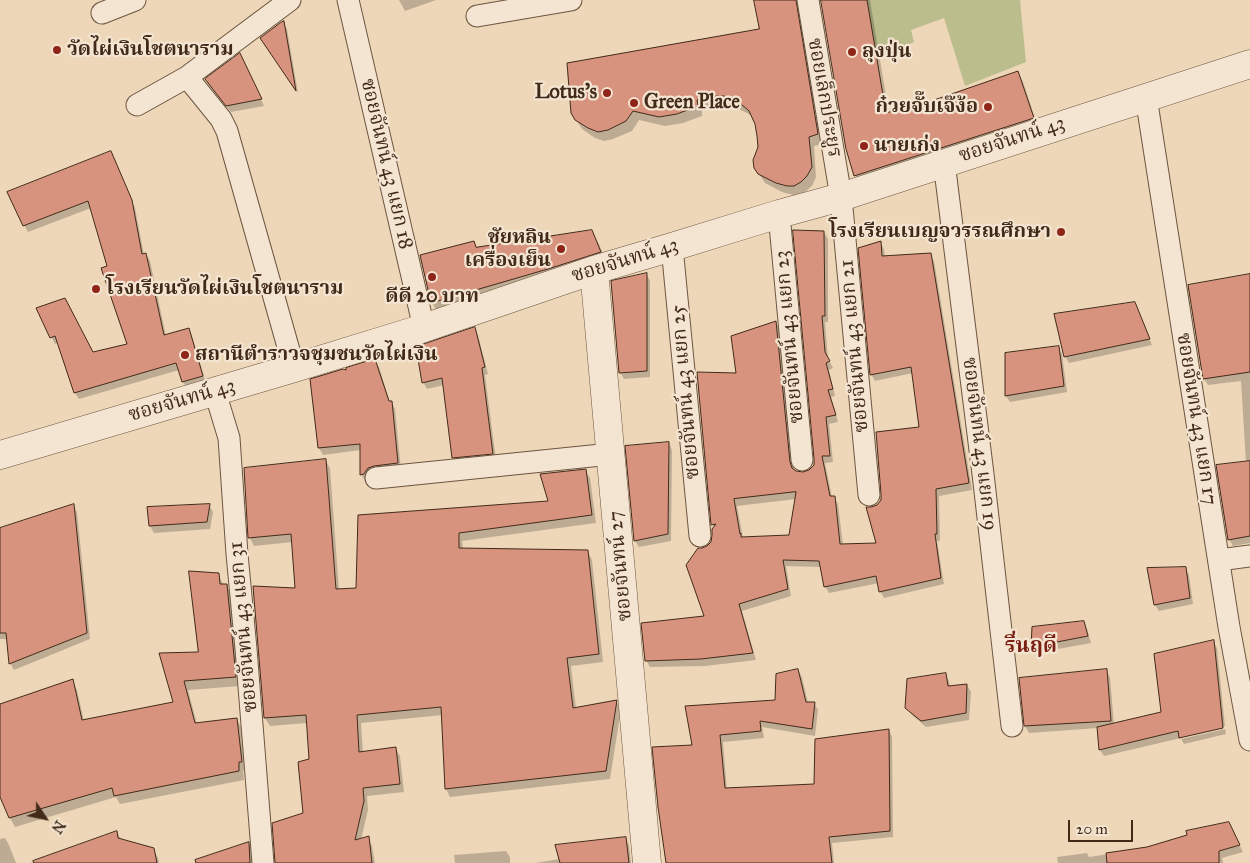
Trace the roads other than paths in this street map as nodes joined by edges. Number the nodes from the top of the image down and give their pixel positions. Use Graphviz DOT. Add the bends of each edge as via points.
graph roads {
  1 [pos="135,0"];
  2 [pos="290,0"];
  3 [pos="348,0"];
  4 [pos="571,0"];
  5 [pos="808,0"];
  6 [pos="102,13"];
  7 [pos="477,16"];
  8 [pos="1250,64"];
  9 [pos="188,77"];
  10 [pos="1146,98"];
  11 [pos="137,105"];
  12 [pos="944,162"];
  13 [pos="841,196"];
  14 [pos="779,214"];
  15 [pos="672,247"];
  16 [pos="594,270"];
  17 [pos="424,328"];
  18 [pos="294,368"];
  19 [pos="215,392"];
  20 [pos="611,454"];
  21 [pos="0,455"];
  22 [pos="802,460"];
  23 [pos="376,478"];
  24 [pos="869,496"];
  25 [pos="700,536"];
  26 [pos="1250,556"];
  27 [pos="1219,560"];
  28 [pos="1012,726"];
  29 [pos="1250,740"];
  30 [pos="263,863"];
  31 [pos="646,863"];
  1 -- 6 [label="street"];
  2 -- 9 [label="street"];
  3 -- 17 [label="street, ซอยจันทน์ 43 แยก 18"];
  4 -- 7 [label="street"];
  5 -- 13 [label="street, ซอยเล็กประยูร"];
  8 -- 10 [label="street, ซอยจันทน์ 43"];
  9 -- 11 [label="street"];
  9 -- 18 [label="street" via="221,119 226,131"];
  10 -- 12 [label="street, ซอยจันทน์ 43"];
  10 -- 27 [label="street, ซอยจันทน์ 43 แยก 17"];
  12 -- 13 [label="street, ซอยจันทน์ 43"];
  12 -- 28 [label="street, ซอยจันทน์ 43 แยก 19"];
  13 -- 14 [label="street, ซอยจันทน์ 43"];
  13 -- 24 [label="street, ซอยจันทน์ 43 แยก 21"];
  14 -- 15 [label="street, ซอยจันทน์ 43"];
  14 -- 22 [label="street, ซอยจันทน์ 43 แยก 23"];
  15 -- 16 [label="street, ซอยจันทน์ 43"];
  15 -- 25 [label="street, ซอยจันทน์ 43 แยก 25"];
  16 -- 17 [label="street, ซอยจันทน์ 43"];
  16 -- 20 [label="street, ซอยจันทน์ 27"];
  17 -- 18 [label="street, ซอยจันทน์ 43"];
  18 -- 19 [label="street, ซอยจันทน์ 43"];
  19 -- 21 [label="street, ซอยจันทน์ 43"];
  19 -- 30 [label="street, ซอยจันทน์ 43 แยก 31" via="229,438"];
  20 -- 23 [label="street"];
  20 -- 31 [label="street, ซอยจันทน์ 27"];
  26 -- 27 [label="street"];
  27 -- 29 [label="street, ซอยจันทน์ 43 แยก 17"];
}
